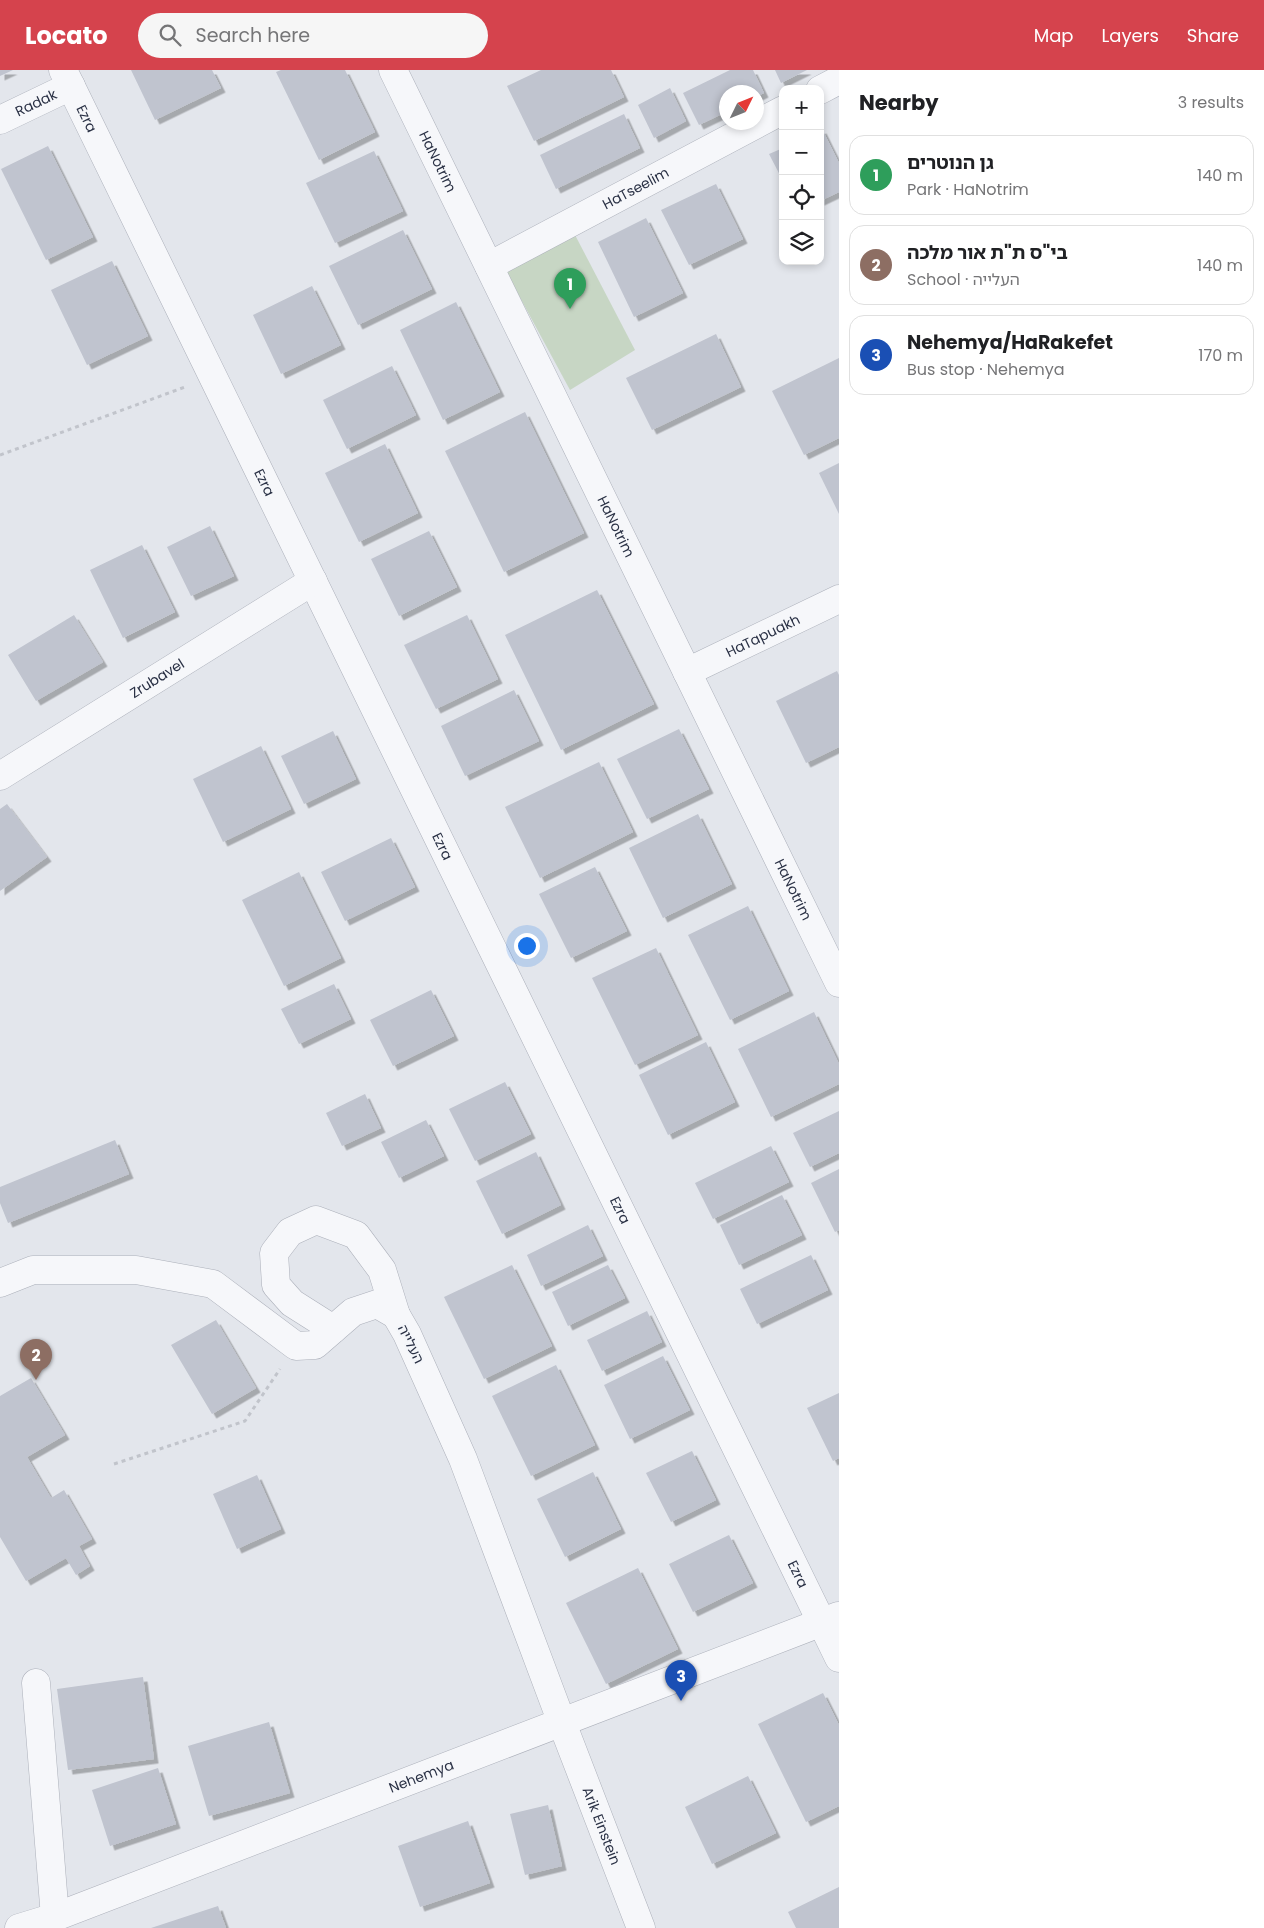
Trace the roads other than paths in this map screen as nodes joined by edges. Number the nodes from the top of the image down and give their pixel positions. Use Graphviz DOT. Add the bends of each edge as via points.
graph roads {
  1 [pos="393,70"];
  2 [pos="67,78"];
  3 [pos="839,80"];
  4 [pos="824,88"];
  5 [pos="779,112"];
  6 [pos="0,120"];
  7 [pos="489,266"];
  8 [pos="313,581"];
  9 [pos="839,599"];
  10 [pos="687,672"];
  11 [pos="0,776"];
  12 [pos="839,983"];
  13 [pos="0,1282"];
  14 [pos="396,1315"];
  15 [pos="333,1329"];
  16 [pos="831,1619"];
  17 [pos="839,1658"];
  18 [pos="36,1683"];
  19 [pos="562,1723"];
  20 [pos="55,1917"];
  21 [pos="19,1928"];
  22 [pos="641,1928"];
  1 -- 7 [label="street, HaNotrim"];
  2 -- 6 [label="street, Radak"];
  2 -- 8 [label="street, Ezra"];
  3 -- 4 [label="street"];
  5 -- 7 [label="street, HaTseelim"];
  7 -- 10 [label="street, HaNotrim"];
  8 -- 11 [label="street, Zrubavel"];
  8 -- 16 [label="street, Ezra"];
  9 -- 10 [label="street, HaTapuakh"];
  10 -- 12 [label="street, HaNotrim"];
  13 -- 15 [label="street, העלייה" via="33,1270 136,1270 213,1284 296,1346 314,1345"];
  14 -- 15 [label="street, העלייה" via="378,1304 353,1312"];
  14 -- 15 [label="street" via="382,1270 356,1235 316,1220 290,1232 274,1253 276,1285 292,1304"];
  14 -- 19 [label="street, העלייה" via="464,1459"];
  16 -- 17 [label="street, Ezra"];
  16 -- 19 [label="street, Nehemya"];
  18 -- 20 [label="street"];
  19 -- 20 [label="street, Nehemya"];
  19 -- 22 [label="street, Arik Einstein"];
  20 -- 21 [label="street, Nehemya"];
}
